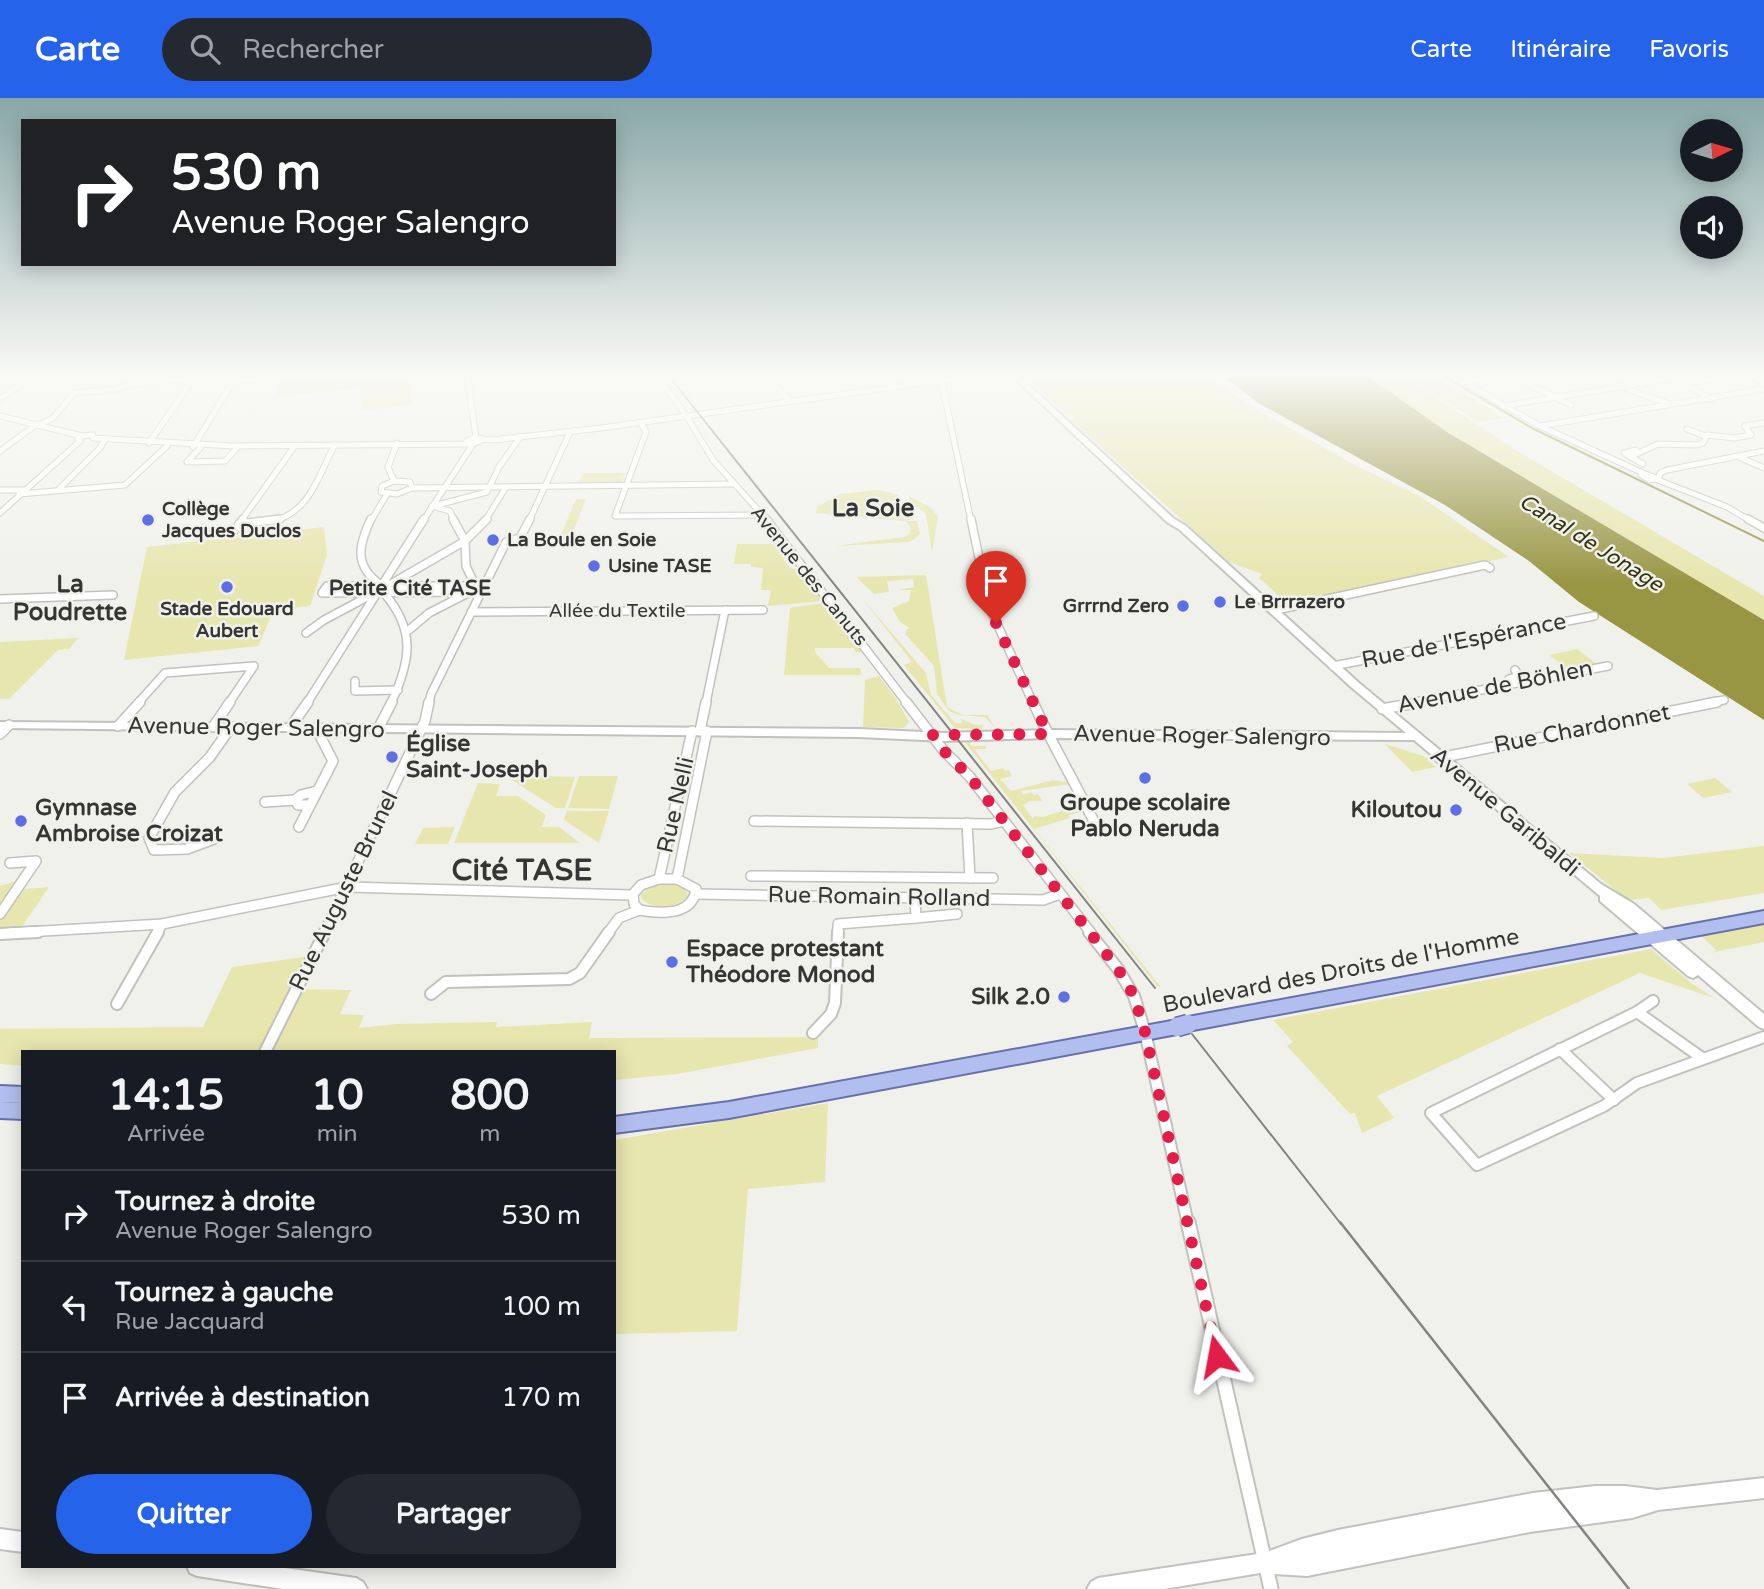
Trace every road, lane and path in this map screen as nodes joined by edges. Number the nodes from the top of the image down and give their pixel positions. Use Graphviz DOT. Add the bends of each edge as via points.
graph roads {
  1 [pos="75,445"];
  2 [pos="102,445"];
  3 [pos="165,445"];
  4 [pos="169,445"];
  5 [pos="364,445"];
  6 [pos="396,445"];
  7 [pos="472,445"];
  8 [pos="515,445"];
  9 [pos="564,445"];
  10 [pos="641,445"];
  11 [pos="704,445"];
  12 [pos="952,445"];
  13 [pos="1089,445"];
  14 [pos="1581,445"];
  15 [pos="1657,445"];
  16 [pos="1681,445"];
  17 [pos="1699,445"];
  18 [pos="334,446"];
  19 [pos="193,447"];
  20 [pos="201,447"];
  21 [pos="294,447"];
  22 [pos="237,448"];
  23 [pos="1764,451"];
  24 [pos="1737,456"];
  25 [pos="1643,464"];
  26 [pos="1764,468"];
  27 [pos="1658,479"];
  28 [pos="394,481"];
  29 [pos="733,484"];
  30 [pos="627,485"];
  31 [pos="444,487"];
  32 [pos="492,487"];
  33 [pos="506,487"];
  34 [pos="544,487"];
  35 [pos="412,488"];
  36 [pos="59,489"];
  37 [pos="0,490"];
  38 [pos="22,492"];
  39 [pos="387,494"];
  40 [pos="432,506"];
  41 [pos="0,513"];
  42 [pos="762,515"];
  43 [pos="1170,520"];
  44 [pos="239,524"];
  45 [pos="1764,528"];
  46 [pos="234,531"];
  47 [pos="465,541"];
  48 [pos="1490,568"];
  49 [pos="383,589"];
  50 [pos="472,589"];
  51 [pos="483,589"];
  52 [pos="113,595"];
  53 [pos="1252,598"];
  54 [pos="0,599"];
  55 [pos="1273,608"];
  56 [pos="725,610"];
  57 [pos="763,610"];
  58 [pos="471,612"];
  59 [pos="1594,616"];
  60 [pos="1288,623"];
  61 [pos="409,630"];
  62 [pos="306,633"];
  63 [pos="1333,666"];
  64 [pos="1608,666"];
  65 [pos="1515,670"];
  66 [pos="355,681"];
  67 [pos="398,690"];
  68 [pos="1724,700"];
  69 [pos="1380,707"];
  70 [pos="5,725"];
  71 [pos="118,726"];
  72 [pos="213,727"];
  73 [pos="231,727"];
  74 [pos="290,728"];
  75 [pos="316,728"];
  76 [pos="378,729"];
  77 [pos="421,730"];
  78 [pos="700,731"];
  79 [pos="0,734"];
  80 [pos="1048,734"];
  81 [pos="933,735"];
  82 [pos="1414,737"];
  83 [pos="1439,758"];
  84 [pos="317,791"];
  85 [pos="295,800"];
  86 [pos="265,802"];
  87 [pos="310,805"];
  88 [pos="754,821"];
  89 [pos="1004,821"];
  90 [pos="967,823"];
  91 [pos="299,827"];
  92 [pos="1097,828"];
  93 [pos="214,839"];
  94 [pos="9,863"];
  95 [pos="751,876"];
  96 [pos="659,878"];
  97 [pos="970,878"];
  98 [pos="993,878"];
  99 [pos="677,879"];
  100 [pos="347,887"];
  101 [pos="697,894"];
  102 [pos="1060,894"];
  103 [pos="631,895"];
  104 [pos="915,897"];
  105 [pos="639,910"];
  106 [pos="0,914"];
  107 [pos="957,914"];
  108 [pos="1764,917"];
  109 [pos="916,918"];
  110 [pos="162,924"];
  111 [pos="0,934"];
  112 [pos="1658,937"];
  113 [pos="431,994"];
  114 [pos="1653,1001"];
  115 [pos="117,1004"];
  116 [pos="1637,1012"];
  117 [pos="1764,1025"];
  118 [pos="1145,1032"];
  119 [pos="813,1033"];
  120 [pos="1764,1037"];
  121 [pos="1560,1049"];
  122 [pos="266,1050"];
  123 [pos="1702,1058"];
  124 [pos="0,1094"];
  125 [pos="21,1095"];
  126 [pos="1614,1100"];
  127 [pos="0,1110"];
  128 [pos="21,1111"];
  129 [pos="616,1125"];
  130 [pos="1764,1488"];
  131 [pos="0,1539"];
  132 [pos="21,1542"];
  133 [pos="1265,1563"];
  134 [pos="204,1568"];
  135 [pos="246,1581"];
  136 [pos="356,1589"];
  137 [pos="1098,1589"];
  138 [pos="1272,1589"];
  1 -- 38 [label="street"];
  2 -- 36 [label="street"];
  3 -- 4 [label="street"];
  4 -- 19 [label="street"];
  4 -- 36 [label="street" via="125,485"];
  5 -- 18 [label="street"];
  6 -- 28 [label="street" via="386,464"];
  7 -- 31 [label="street"];
  8 -- 32 [label="street"];
  9 -- 34 [label="street"];
  10 -- 30 [label="street"];
  11 -- 29 [label="street, Avenue des Canuts"];
  12 -- 80 [label="street" via="989,607"];
  13 -- 43 [label="street, Avenue de Böhlen"];
  14 -- 27 [label="street" via="1643,473 1646,479"];
  15 -- 25 [label="street" via="1630,457"];
  16 -- 17 [label="street"];
  18 -- 21 [label="street"];
  18 -- 44 [label="street" via="293,515"];
  19 -- 20 [label="street"];
  20 -- 22 [label="street"];
  20 -- 22 [label="street" via="187,462 225,461"];
  21 -- 22 [label="street"];
  21 -- 44 [label="street"];
  23 -- 24 [label="street"];
  24 -- 26 [label="street"];
  24 -- 27 [label="street" via="1660,472"];
  27 -- 45 [label="street"];
  28 -- 35 [label="street" via="410,481"];
  28 -- 39 [label="street" via="380,488"];
  29 -- 30 [label="street"];
  29 -- 42 [label="street, Avenue des Canuts"];
  30 -- 34 [label="street"];
  30 -- 42 [label="street" via="615,516"];
  31 -- 32 [label="street"];
  31 -- 35 [label="street"];
  31 -- 40 [label="street"];
  32 -- 33 [label="street"];
  32 -- 40 [label="street" via="476,496"];
  33 -- 34 [label="street"];
  33 -- 47 [label="street" via="491,515"];
  34 -- 51 [label="street, Rue Auguste Brunel" via="523,535 506,542"];
  35 -- 39 [label="street"];
  36 -- 38 [label="street"];
  37 -- 38 [label="street"];
  38 -- 41 [label="street"];
  39 -- 49 [label="street" via="367,523 360,549 368,577"];
  40 -- 47 [label="street" via="450,511"];
  40 -- 49 [label="street"];
  42 -- 81 [label="street, Avenue des Canuts"];
  43 -- 53 [label="street, Avenue de Böhlen"];
  43 -- 55 [label="street, Avenue de Böhlen"];
  44 -- 46 [label="street"];
  47 -- 49 [label="street"];
  47 -- 50 [label="street"];
  48 -- 55 [label="street" via="1485,565"];
  49 -- 49 [label="street" via="327,586 322,593"];
  49 -- 50 [label="street"];
  49 -- 61 [label="street"];
  49 -- 62 [label="street"];
  49 -- 74 [label="street"];
  50 -- 51 [label="street"];
  50 -- 61 [label="street"];
  51 -- 58 [label="street, Rue Auguste Brunel"];
  52 -- 54 [label="street"];
  53 -- 55 [label="street, Avenue de Böhlen"];
  53 -- 60 [label="street, Avenue de Böhlen"];
  55 -- 60 [label="street, Avenue de Böhlen"];
  56 -- 57 [label="street, Allée du Textile"];
  56 -- 58 [label="street, Allée du Textile"];
  56 -- 78 [label="street"];
  58 -- 77 [label="street, Rue Auguste Brunel" via="431,694"];
  59 -- 63 [label="street, Rue de l'Espérance"];
  60 -- 63 [label="street, Avenue de Böhlen"];
  61 -- 67 [label="street"];
  63 -- 69 [label="main road, Avenue de Böhlen"];
  64 -- 69 [label="street, Avenue de Böhlen"];
  65 -- 69 [label="street" via="1520,674 1515,678"];
  66 -- 67 [label="street" via="355,691"];
  67 -- 76 [label="street"];
  68 -- 83 [label="street, Rue Chardonnet"];
  69 -- 82 [label="main road, Avenue de Böhlen"];
  70 -- 71 [label="street, Avenue Roger Salengro"];
  70 -- 79 [label="street"];
  71 -- 72 [label="street, Avenue Roger Salengro"];
  71 -- 72 [label="street" via="165,673 254,666"];
  72 -- 73 [label="street, Avenue Roger Salengro"];
  73 -- 74 [label="street, Avenue Roger Salengro"];
  73 -- 93 [label="street" via="210,757 175,792 149,838 154,850 187,849"];
  74 -- 75 [label="street, Avenue Roger Salengro"];
  75 -- 76 [label="street, Avenue Roger Salengro"];
  75 -- 84 [label="street" via="333,757"];
  76 -- 77 [label="street, Avenue Roger Salengro"];
  77 -- 78 [label="street, Avenue Roger Salengro"];
  77 -- 100 [label="street, Rue Auguste Brunel"];
  78 -- 81 [label="street, Avenue Roger Salengro"];
  78 -- 96 [label="street, Rue Nelli"];
  78 -- 99 [label="street, Rue Nelli"];
  80 -- 81 [label="street, Avenue Roger Salengro"];
  80 -- 82 [label="street, Avenue Roger Salengro"];
  80 -- 92 [label="street"];
  81 -- 89 [label="street, Avenue des Canuts"];
  82 -- 83 [label="street, Avenue Garibaldi"];
  83 -- 112 [label="street, Avenue Garibaldi" via="1596,887 1607,901"];
  84 -- 85 [label="street"];
  84 -- 87 [label="street"];
  85 -- 86 [label="street"];
  85 -- 87 [label="street" via="298,805"];
  87 -- 91 [label="street"];
  88 -- 90 [label="street"];
  89 -- 90 [label="street"];
  89 -- 102 [label="street, Avenue des Canuts"];
  90 -- 97 [label="street"];
  94 -- 106 [label="street" via="36,861"];
  95 -- 97 [label="street, Rue Romain Rolland"];
  96 -- 99 [label="street"];
  96 -- 103 [label="street" via="640,885"];
  97 -- 98 [label="street, Rue Romain Rolland"];
  99 -- 101 [label="street" via="691,885"];
  100 -- 103 [label="street"];
  100 -- 110 [label="street"];
  100 -- 122 [label="street, Rue Auguste Brunel"];
  101 -- 104 [label="street, Rue Romain Rolland"];
  101 -- 105 [label="street" via="675,912"];
  102 -- 104 [label="street, Rue Romain Rolland" via="1043,900"];
  102 -- 118 [label="street, Avenue des Canuts" via="1124,976"];
  103 -- 105 [label="street"];
  104 -- 109 [label="street"];
  105 -- 113 [label="street" via="619,918 580,973 569,979 446,982"];
  107 -- 109 [label="street"];
  108 -- 112 [label="main road, Boulevard des Droits de l'Homme"];
  109 -- 119 [label="street" via="838,924 835,1003 827,1020"];
  110 -- 111 [label="street"];
  110 -- 115 [label="street"];
  112 -- 117 [label="street, Avenue Garibaldi" via="1731,1004"];
  112 -- 118 [label="main road, Boulevard des Droits de l'Homme"];
  114 -- 116 [label="street"];
  116 -- 121 [label="street"];
  116 -- 123 [label="street"];
  118 -- 129 [label="main road, Boulevard des Droits de l'Homme" via="729,1110"];
  118 -- 133 [label="street, Avenue des Canuts"];
  120 -- 123 [label="street"];
  121 -- 126 [label="street"];
  121 -- 126 [label="street" via="1431,1113 1477,1165"];
  123 -- 126 [label="street" via="1637,1083"];
  124 -- 125 [label="main road"];
  127 -- 128 [label="main road"];
  130 -- 133 [label="street" via="1658,1500 1632,1508 1526,1514 1307,1566"];
  131 -- 132 [label="street"];
  133 -- 137 [label="street"];
  133 -- 138 [label="street, Avenue des Canuts"];
  134 -- 135 [label="street"];
  135 -- 136 [label="street"];
}
